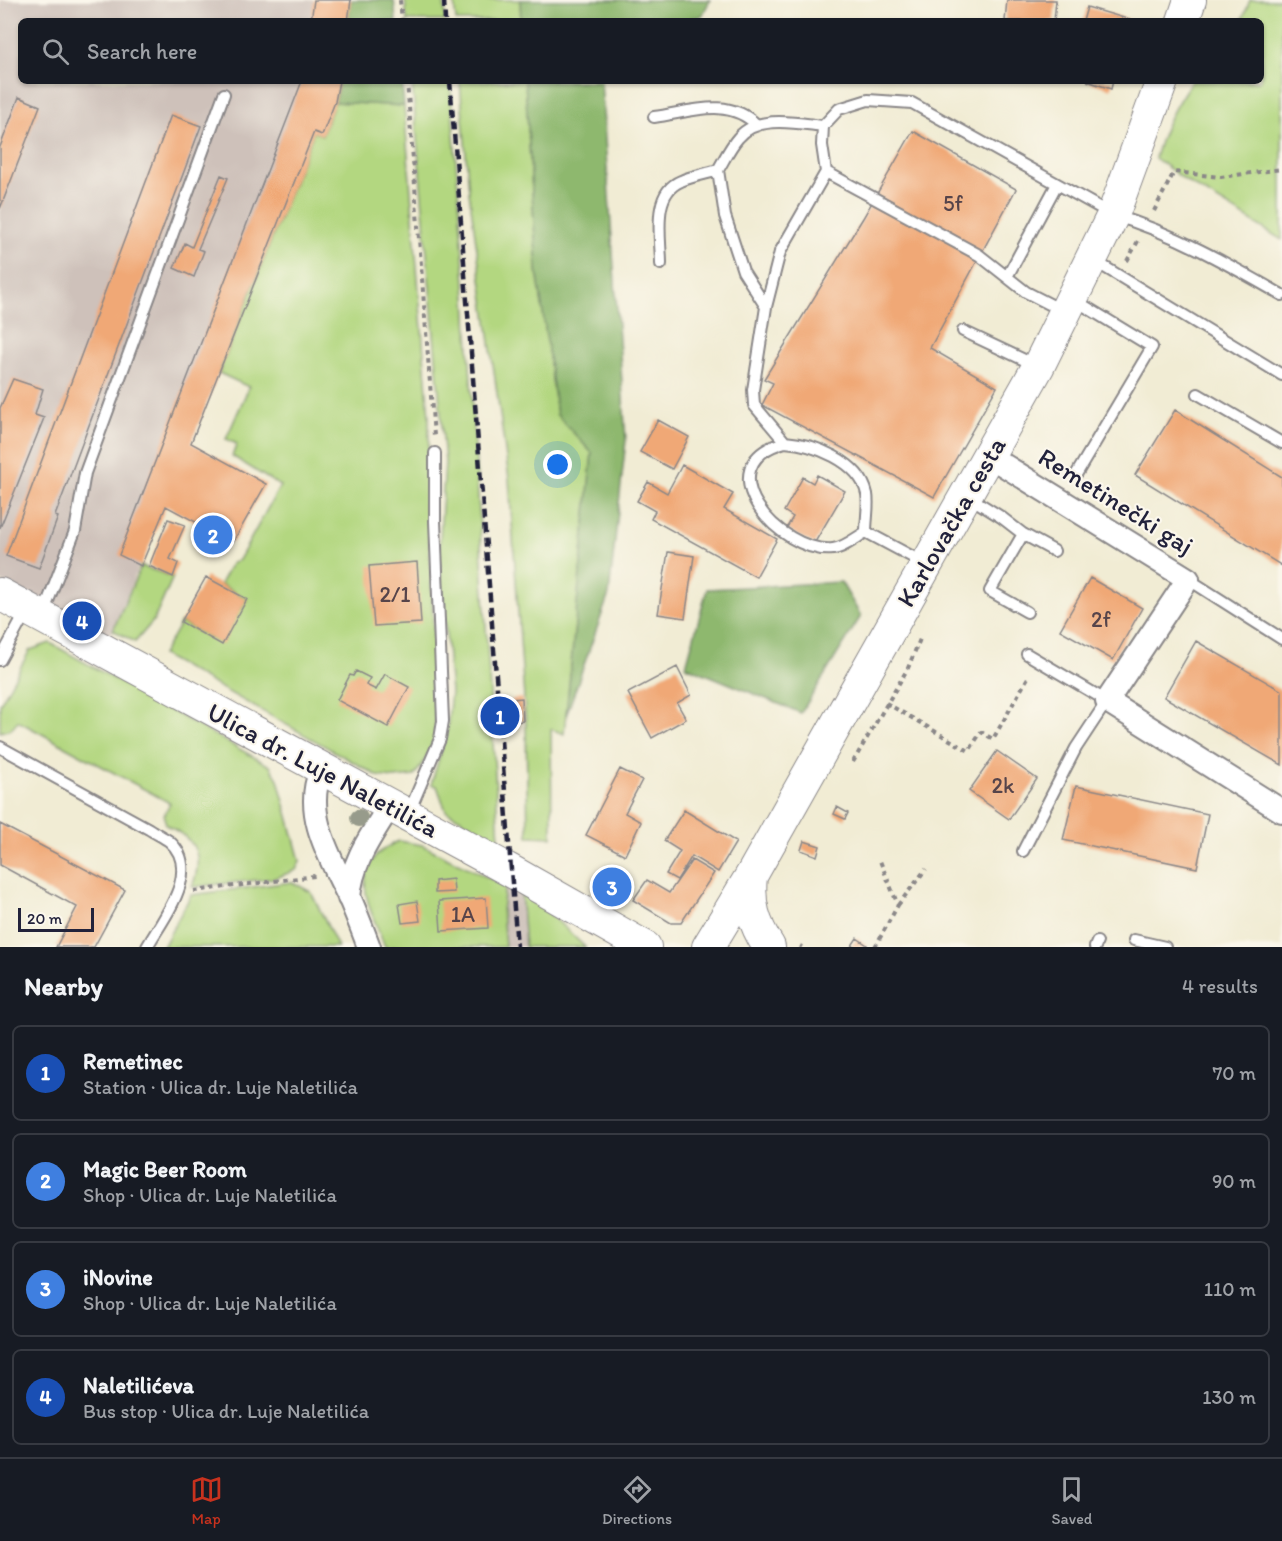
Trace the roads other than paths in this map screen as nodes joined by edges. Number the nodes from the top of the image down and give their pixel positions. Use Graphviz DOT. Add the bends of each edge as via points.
graph roads {
  1 [pos="1161,84"];
  2 [pos="224,94"];
  3 [pos="654,117"];
  4 [pos="757,125"];
  5 [pos="823,126"];
  6 [pos="718,170"];
  7 [pos="826,172"];
  8 [pos="1057,184"];
  9 [pos="1113,215"];
  10 [pos="1092,259"];
  11 [pos="661,264"];
  12 [pos="1006,277"];
  13 [pos="1282,295"];
  14 [pos="1069,305"];
  15 [pos="766,307"];
  16 [pos="963,331"];
  17 [pos="1038,367"];
  18 [pos="1282,375"];
  19 [pos="1198,393"];
  20 [pos="784,442"];
  21 [pos="1282,442"];
  22 [pos="435,453"];
  23 [pos="989,456"];
  24 [pos="1077,473"];
  25 [pos="966,496"];
  26 [pos="866,532"];
  27 [pos="1023,534"];
  28 [pos="1054,551"];
  29 [pos="927,564"];
  30 [pos="1188,579"];
  31 [pos="0,594"];
  32 [pos="1027,612"];
  33 [pos="35,613"];
  34 [pos="1282,639"];
  35 [pos="1027,654"];
  36 [pos="0,660"];
  37 [pos="1107,701"];
  38 [pos="0,747"];
  39 [pos="321,771"];
  40 [pos="1282,811"];
  41 [pos="397,812"];
  42 [pos="1023,851"];
  43 [pos="751,876"];
  44 [pos="349,898"];
  45 [pos="1134,940"];
  46 [pos="147,947"];
  47 [pos="369,947"];
  48 [pos="645,947"];
  49 [pos="708,947"];
  50 [pos="769,947"];
  51 [pos="1165,947"];
  1 -- 9 [label="main road, Karlovačka cesta"];
  2 -- 33 [label="lane" via="85,473 75,531"];
  3 -- 4 [label="lane" via="734,108"];
  4 -- 5 [label="lane" via="781,121"];
  4 -- 6 [label="lane" via="738,137"];
  5 -- 7 [label="lane"];
  5 -- 8 [label="lane" via="839,109 868,100 912,103"];
  6 -- 11 [label="lane" via="680,181 670,188 660,207"];
  6 -- 15 [label="lane" via="725,216 743,271"];
  7 -- 12 [label="lane" via="979,255"];
  7 -- 15 [label="lane" via="780,252"];
  8 -- 9 [label="lane"];
  8 -- 12 [label="lane"];
  9 -- 10 [label="main road, Karlovačka cesta"];
  9 -- 13 [label="lane" via="1146,225 1216,257"];
  10 -- 14 [label="main road, Karlovačka cesta"];
  10 -- 18 [label="lane"];
  12 -- 14 [label="lane" via="1026,292"];
  14 -- 17 [label="main road, Karlovačka cesta"];
  14 -- 24 [label="lane" via="1152,347"];
  15 -- 20 [label="lane" via="754,405"];
  16 -- 17 [label="lane"];
  17 -- 23 [label="main road, Karlovačka cesta"];
  19 -- 21 [label="lane"];
  20 -- 26 [label="lane" via="806,444 855,473 867,494"];
  20 -- 26 [label="lane" via="766,447 752,462 748,480 756,505 770,521 811,548 836,549"];
  22 -- 41 [label="lane" via="443,721 440,739"];
  23 -- 25 [label="main road, Karlovačka cesta"];
  23 -- 30 [label="street, Remetinečki gaj"];
  25 -- 27 [label="lane"];
  25 -- 29 [label="main road, Karlovačka cesta"];
  26 -- 29 [label="lane"];
  27 -- 28 [label="lane"];
  27 -- 32 [label="lane" via="990,591"];
  29 -- 43 [label="main road, Karlovačka cesta"];
  30 -- 34 [label="lane"];
  30 -- 37 [label="street, Remetinečki gaj"];
  31 -- 33 [label="main road, Ulica dr. Luje Naletilića"];
  33 -- 36 [label="lane"];
  33 -- 39 [label="main road, Ulica dr. Luje Naletilića"];
  35 -- 37 [label="lane"];
  37 -- 40 [label="street"];
  37 -- 42 [label="lane" via="1076,748"];
  38 -- 46 [label="lane" via="170,842 182,861 184,873"];
  39 -- 41 [label="main road, Ulica dr. Luje Naletilića"];
  39 -- 44 [label="street" via="314,794 316,812"];
  41 -- 44 [label="street" via="358,858"];
  41 -- 48 [label="main road, Ulica dr. Luje Naletilića"];
  43 -- 49 [label="main road, Karlovačka cesta"];
  43 -- 50 [label="main road" via="749,894 754,920"];
  44 -- 47 [label="street"];
  45 -- 51 [label="lane"];
}
